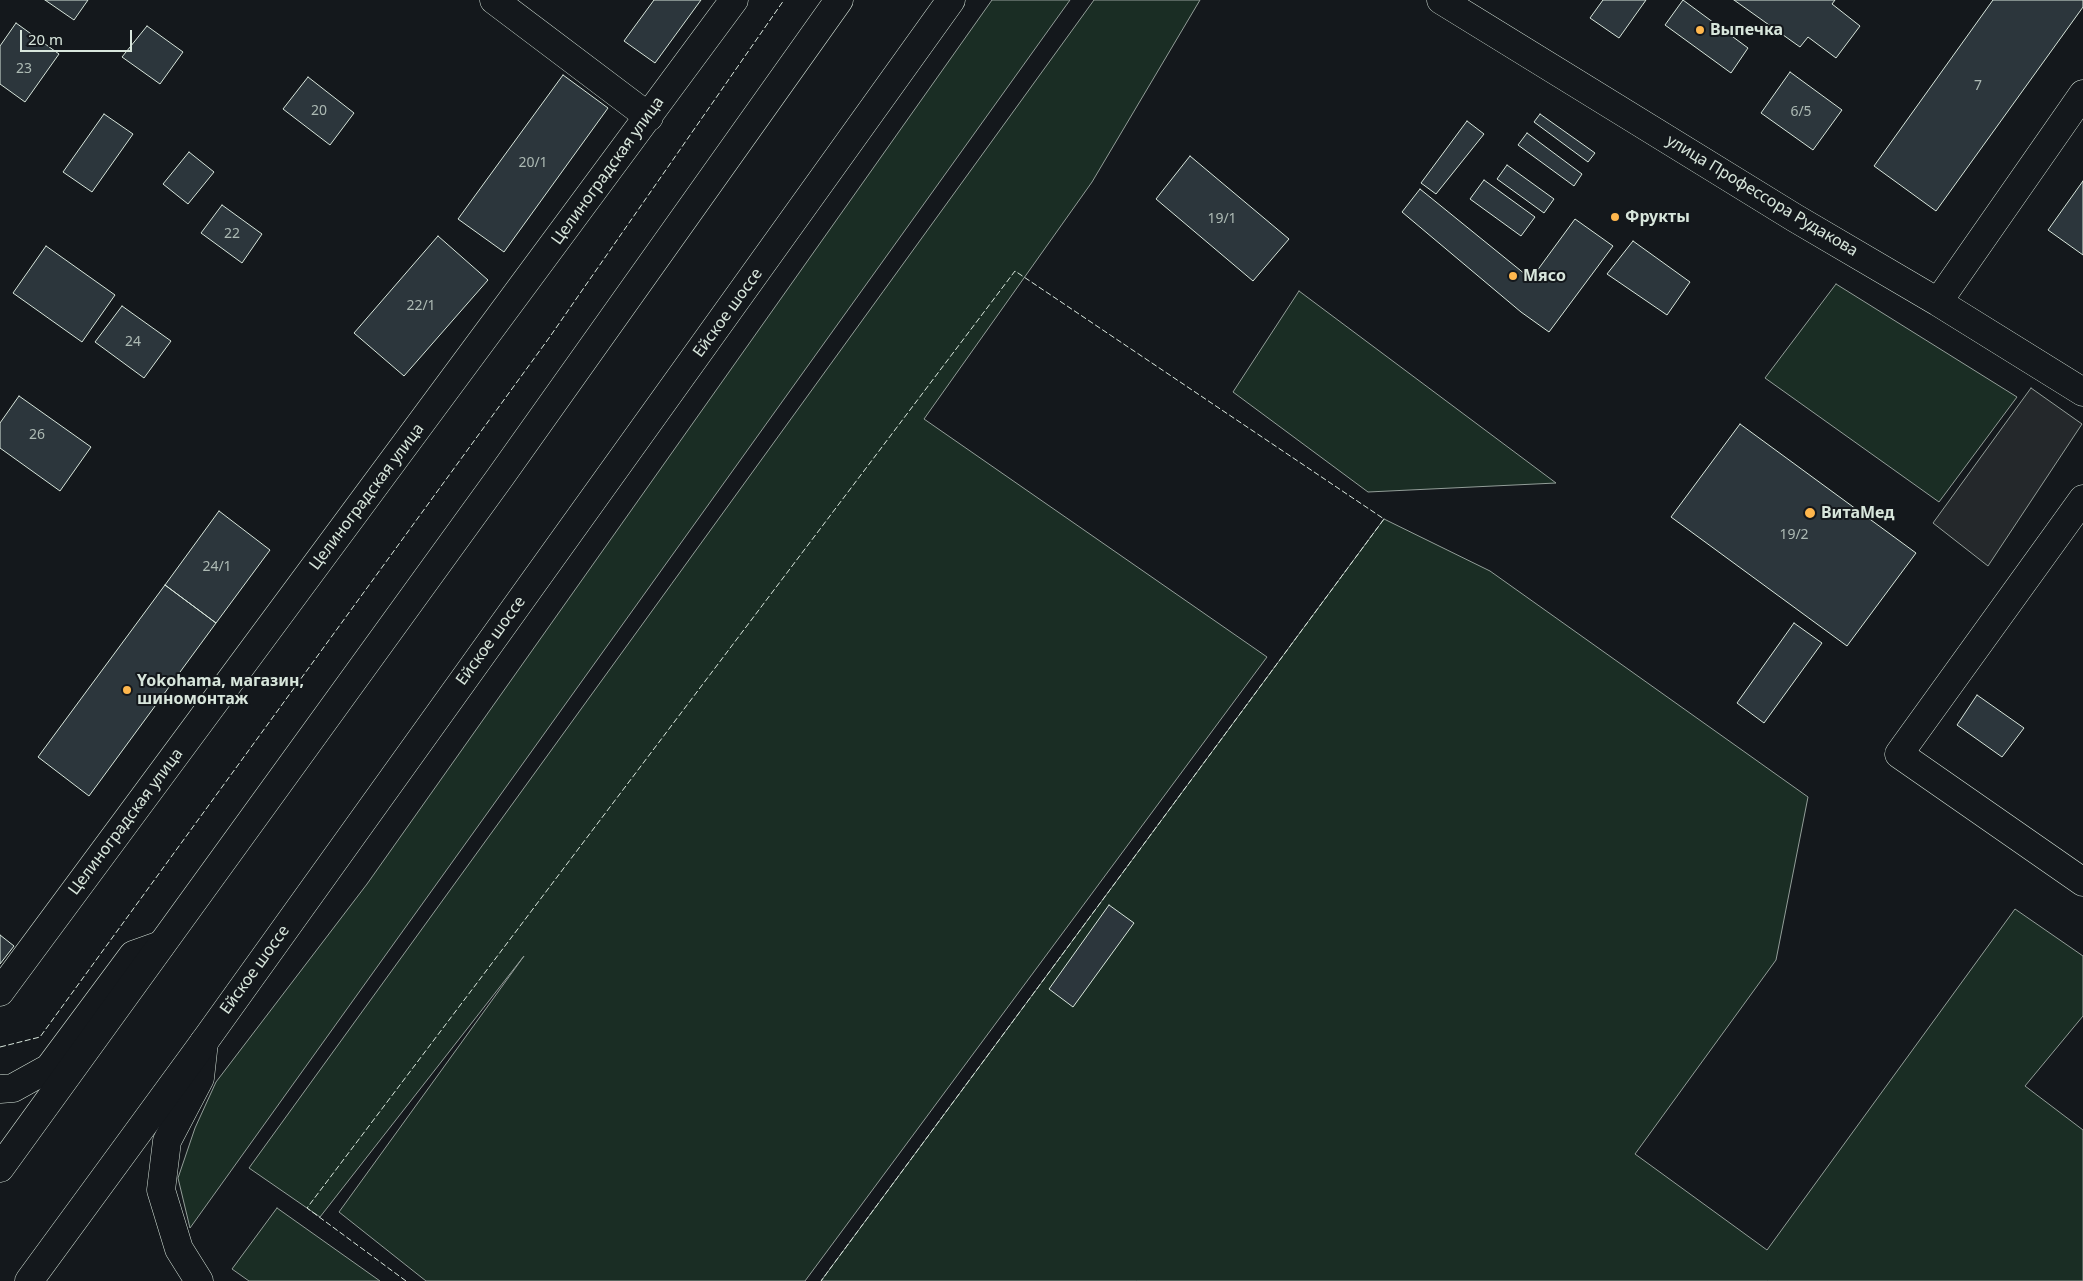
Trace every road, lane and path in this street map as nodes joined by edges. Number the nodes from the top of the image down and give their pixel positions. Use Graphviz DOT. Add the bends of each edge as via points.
graph roads {
  1 [pos="494,0"];
  2 [pos="734,0"];
  3 [pos="839,0"];
  4 [pos="951,0"];
  5 [pos="1441,0"];
  6 [pos="2083,94"];
  7 [pos="649,117"];
  8 [pos="1938,302"];
  9 [pos="2083,392"];
  10 [pos="2083,499"];
  11 [pos="2083,882"];
  12 [pos="161,945"];
  13 [pos="0,992"];
  14 [pos="204,1042"];
  15 [pos="0,1088"];
  16 [pos="0,1168"];
  17 [pos="29,1281"];
  18 [pos="199,1281"];
  1 -- 7 [label="main road"];
  2 -- 7 [label="main road, Целиноградская улица"];
  3 -- 12 [label="main road" via="501,476"];
  4 -- 14 [label="main road, Ейское шоссе"];
  5 -- 8 [label="main road, улица Профессора Рудакова"];
  6 -- 8 [label="main road"];
  7 -- 13 [label="main road, Целиноградская улица"];
  8 -- 9 [label="main road, улица Профессора Рудакова"];
  10 -- 11 [label="main road" via="1899,754"];
  12 -- 15 [label="main road" via="132,955 49,1068 13,1088"];
  12 -- 16 [label="main road"];
  14 -- 17 [label="main road, Ейское шоссе"];
  14 -- 18 [label="main road" via="200,1078 167,1141 161,1190 179,1249"];
}
